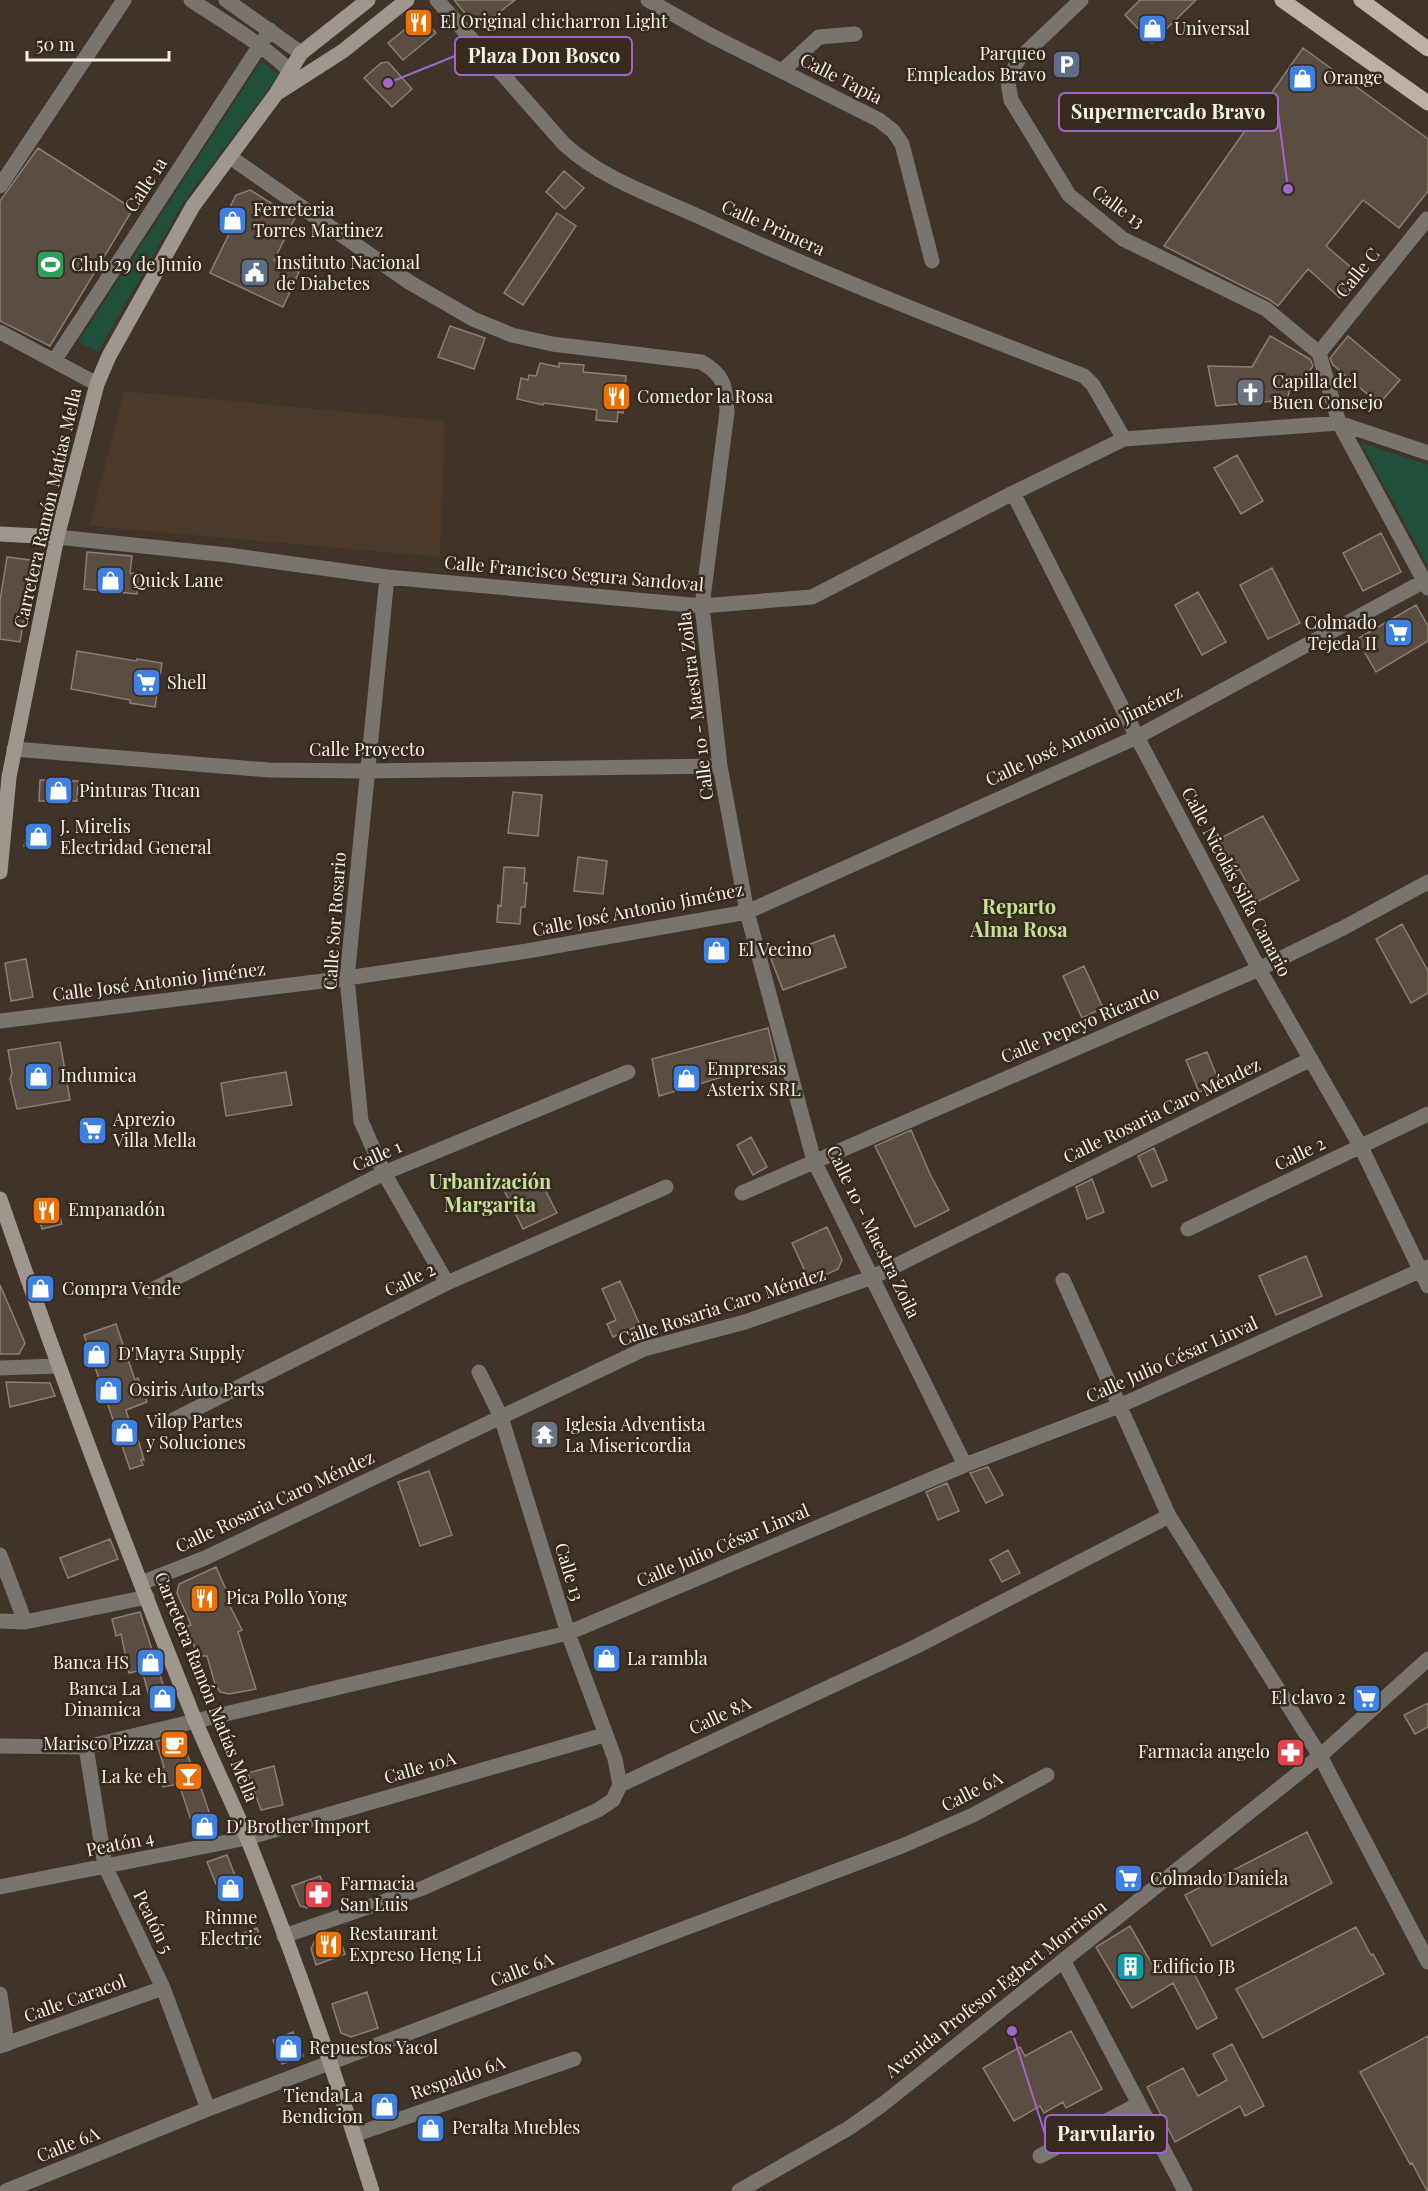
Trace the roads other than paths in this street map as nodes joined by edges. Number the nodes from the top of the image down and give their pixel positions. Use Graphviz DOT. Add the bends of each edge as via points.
graph roads {
  1 [pos="124,0"];
  2 [pos="191,0"];
  3 [pos="226,0"];
  4 [pos="368,0"];
  5 [pos="407,0"];
  6 [pos="437,0"];
  7 [pos="648,0"];
  8 [pos="1081,0"];
  9 [pos="1282,0"];
  10 [pos="1362,0"];
  11 [pos="270,30"];
  12 [pos="855,34"];
  13 [pos="259,46"];
  14 [pos="1428,49"];
  15 [pos="301,53"];
  16 [pos="782,71"];
  17 [pos="294,74"];
  18 [pos="1428,103"];
  19 [pos="230,157"];
  20 [pos="0,186"];
  21 [pos="1427,219"];
  22 [pos="932,261"];
  23 [pos="0,332"];
  24 [pos="1319,353"];
  25 [pos="54,361"];
  26 [pos="97,384"];
  27 [pos="1339,423"];
  28 [pos="1124,439"];
  29 [pos="1428,453"];
  30 [pos="1013,493"];
  31 [pos="0,534"];
  32 [pos="57,537"];
  33 [pos="387,577"];
  34 [pos="1427,583"];
  35 [pos="702,606"];
  36 [pos="1137,737"];
  37 [pos="14,749"];
  38 [pos="720,766"];
  39 [pos="366,771"];
  40 [pos="5,777"];
  41 [pos="0,872"];
  42 [pos="1428,882"];
  43 [pos="747,912"];
  44 [pos="1259,969"];
  45 [pos="347,978"];
  46 [pos="0,1021"];
  47 [pos="1311,1059"];
  48 [pos="628,1072"];
  49 [pos="1428,1114"];
  50 [pos="1360,1147"];
  51 [pos="814,1161"];
  52 [pos="384,1173"];
  53 [pos="666,1187"];
  54 [pos="742,1193"];
  55 [pos="0,1199"];
  56 [pos="1188,1229"];
  57 [pos="1424,1268"];
  58 [pos="873,1277"];
  59 [pos="1063,1280"];
  60 [pos="447,1283"];
  61 [pos="1428,1286"];
  62 [pos="150,1291"];
  63 [pos="58,1366"];
  64 [pos="0,1368"];
  65 [pos="479,1372"];
  66 [pos="1119,1406"];
  67 [pos="501,1417"];
  68 [pos="175,1419"];
  69 [pos="965,1465"];
  70 [pos="1169,1516"];
  71 [pos="0,1555"];
  72 [pos="144,1590"];
  73 [pos="0,1621"];
  74 [pos="25,1622"];
  75 [pos="568,1633"];
  76 [pos="1428,1659"];
  77 [pos="195,1720"];
  78 [pos="604,1735"];
  79 [pos="0,1746"];
  80 [pos="86,1746"];
  81 [pos="1320,1756"];
  82 [pos="1047,1775"];
  83 [pos="620,1785"];
  84 [pos="247,1838"];
  85 [pos="105,1866"];
  86 [pos="0,1887"];
  87 [pos="284,1936"];
  88 [pos="1064,1962"];
  89 [pos="1428,1962"];
  90 [pos="163,1988"];
  91 [pos="0,1994"];
  92 [pos="3,2045"];
  93 [pos="574,2059"];
  94 [pos="331,2063"];
  95 [pos="1139,2104"];
  96 [pos="208,2109"];
  97 [pos="354,2135"];
  98 [pos="1040,2156"];
  99 [pos="6,2191"];
  100 [pos="372,2191"];
  101 [pos="739,2191"];
  102 [pos="1185,2191"];
  1 -- 20 [label="street"];
  2 -- 13 [label="street"];
  3 -- 11 [label="street"];
  4 -- 15 [label="main road, Carretera Ramón Matías Mella"];
  5 -- 17 [label="main road, Carretera Ramón Matías Mella" via="343,51"];
  6 -- 28 [label="street, Calle Primera" via="564,144 588,164 751,241 1084,376"];
  7 -- 16 [label="street, Calle Tapia"];
  8 -- 24 [label="street, Calle 13" via="1018,60 1008,82 1011,100 1069,195 1123,238 1266,309"];
  9 -- 18 [label="main road"];
  10 -- 14 [label="main road"];
  11 -- 13 [label="street, Calle 1a"];
  11 -- 15 [label="street"];
  12 -- 16 [label="street" via="819,37"];
  13 -- 17 [label="street"];
  13 -- 25 [label="street, Calle 1a"];
  15 -- 17 [label="main road, Carretera Ramón Matías Mella"];
  16 -- 22 [label="street, Calle Tapia" via="879,120 893,131 902,144"];
  17 -- 19 [label="main road, Carretera Ramón Matías Mella"];
  19 -- 26 [label="main road, Carretera Ramón Matías Mella" via="192,206"];
  19 -- 35 [label="street, Calle 10 - Maestra Zoila" via="409,282 473,319 512,335 552,344 687,358 713,368 722,379 727,411"];
  21 -- 24 [label="street, Calle C"];
  23 -- 25 [label="street"];
  24 -- 27 [label="street"];
  25 -- 26 [label="street"];
  26 -- 32 [label="main road, Carretera Ramón Matías Mella"];
  27 -- 28 [label="street, Calle Francisco Segura Sandoval"];
  27 -- 29 [label="street, Calle Francisco Segura Sandoval"];
  27 -- 34 [label="street"];
  28 -- 30 [label="street, Calle Francisco Segura Sandoval"];
  30 -- 35 [label="street, Calle Francisco Segura Sandoval" via="812,597"];
  30 -- 36 [label="street, Calle Nicolás Silfa Canario"];
  31 -- 32 [label="main road, Calle Francisco Segura Sandoval"];
  32 -- 33 [label="street, Calle Francisco Segura Sandoval"];
  32 -- 37 [label="main road, Carretera Ramón Matías Mella"];
  33 -- 35 [label="street, Calle Francisco Segura Sandoval"];
  33 -- 39 [label="street, Calle Sor Rosario"];
  34 -- 36 [label="street, Calle José Antonio Jiménez"];
  35 -- 38 [label="street, Calle 10 - Maestra Zoila"];
  36 -- 43 [label="street, Calle José Antonio Jiménez"];
  36 -- 44 [label="street, Calle Nicolás Silfa Canario"];
  37 -- 39 [label="street, Calle Proyecto" via="269,770"];
  37 -- 40 [label="main road, Carretera Ramón Matías Mella"];
  38 -- 39 [label="street, Calle Proyecto"];
  38 -- 43 [label="street, Calle 10 - Maestra Zoila"];
  39 -- 45 [label="street, Calle Sor Rosario"];
  40 -- 41 [label="main road, Carretera Ramón Matías Mella"];
  42 -- 44 [label="street, Calle Pepeyo Ricardo"];
  43 -- 45 [label="street, Calle José Antonio Jiménez"];
  43 -- 51 [label="street, Calle 10 - Maestra Zoila"];
  44 -- 47 [label="street, Calle Nicolás Silfa Canario"];
  44 -- 51 [label="street, Calle Pepeyo Ricardo"];
  45 -- 46 [label="street, Calle José Antonio Jiménez"];
  45 -- 52 [label="street, Calle Sor Rosario" via="361,1121"];
  47 -- 50 [label="street, Calle Nicolás Silfa Canario"];
  47 -- 58 [label="street, Calle Rosaria Caro Méndez"];
  48 -- 52 [label="street, Calle 1"];
  49 -- 50 [label="street, Calle 2"];
  50 -- 56 [label="street, Calle 2"];
  50 -- 57 [label="street, Calle Nicolás Silfa Canario"];
  51 -- 54 [label="street, Calle Pepeyo Ricardo"];
  51 -- 58 [label="street, Calle 10 - Maestra Zoila"];
  52 -- 60 [label="street, Calle Sor Rosario"];
  52 -- 62 [label="street, Calle 1"];
  53 -- 60 [label="street, Calle 2"];
  55 -- 63 [label="main road, Carretera Ramón Matías Mella"];
  57 -- 61 [label="street, Calle Nicolás Silfa Canario"];
  57 -- 66 [label="street, Calle Julio César Linval"];
  58 -- 67 [label="street, Calle Rosaria Caro Méndez" via="745,1322 644,1349"];
  58 -- 69 [label="street, Calle 10 - Maestra Zoila"];
  59 -- 66 [label="street"];
  60 -- 68 [label="street, Calle 2"];
  63 -- 64 [label="street"];
  63 -- 72 [label="main road, Carretera Ramón Matías Mella"];
  65 -- 67 [label="street, Calle 13"];
  66 -- 69 [label="street, Calle Julio César Linval"];
  66 -- 70 [label="street"];
  67 -- 72 [label="street, Calle Rosaria Caro Méndez"];
  67 -- 75 [label="street, Calle 13"];
  69 -- 75 [label="street, Calle Julio César Linval"];
  70 -- 81 [label="street"];
  70 -- 83 [label="street, Calle 8A" via="915,1647"];
  71 -- 74 [label="street"];
  72 -- 74 [label="street, Calle Rosaria Caro Méndez"];
  72 -- 77 [label="main road, Carretera Ramón Matías Mella"];
  73 -- 74 [label="street, Calle Rosaria Caro Méndez"];
  75 -- 77 [label="street, Calle Julio César Linval"];
  75 -- 78 [label="street, Calle 13"];
  76 -- 81 [label="street, Avenida Profesor Egbert Morrison"];
  77 -- 80 [label="street, Calle Julio César Linval"];
  77 -- 84 [label="main road, Carretera Ramón Matías Mella"];
  78 -- 83 [label="street, Calle 13" via="615,1759"];
  78 -- 84 [label="street, Calle 10A"];
  79 -- 80 [label="street, Calle Julio César Linval"];
  80 -- 85 [label="street, Peatón 5"];
  81 -- 88 [label="street, Avenida Profesor Egbert Morrison"];
  81 -- 89 [label="street"];
  82 -- 94 [label="street, Calle 6A" via="973,1815 902,1846"];
  83 -- 87 [label="street, Calle 8A" via="613,1800 598,1810 423,1888"];
  84 -- 85 [label="street, Peatón 4"];
  84 -- 87 [label="main road, Carretera Ramón Matías Mella"];
  85 -- 86 [label="street, Peatón 4"];
  85 -- 90 [label="street, Peatón 5"];
  87 -- 94 [label="main road, Carretera Ramón Matías Mella"];
  88 -- 95 [label="street"];
  88 -- 101 [label="street, Avenida Profesor Egbert Morrison" via="849,2128"];
  90 -- 92 [label="street, Calle Caracol"];
  90 -- 96 [label="street, Peatón 5"];
  91 -- 92 [label="street"];
  93 -- 97 [label="street, Respaldo 6A"];
  94 -- 96 [label="street, Calle 6A"];
  94 -- 97 [label="main road, Carretera Ramón Matías Mella"];
  95 -- 98 [label="street"];
  95 -- 102 [label="street"];
  96 -- 99 [label="street, Calle 6A"];
  97 -- 100 [label="main road, Carretera Ramón Matías Mella"];
}
